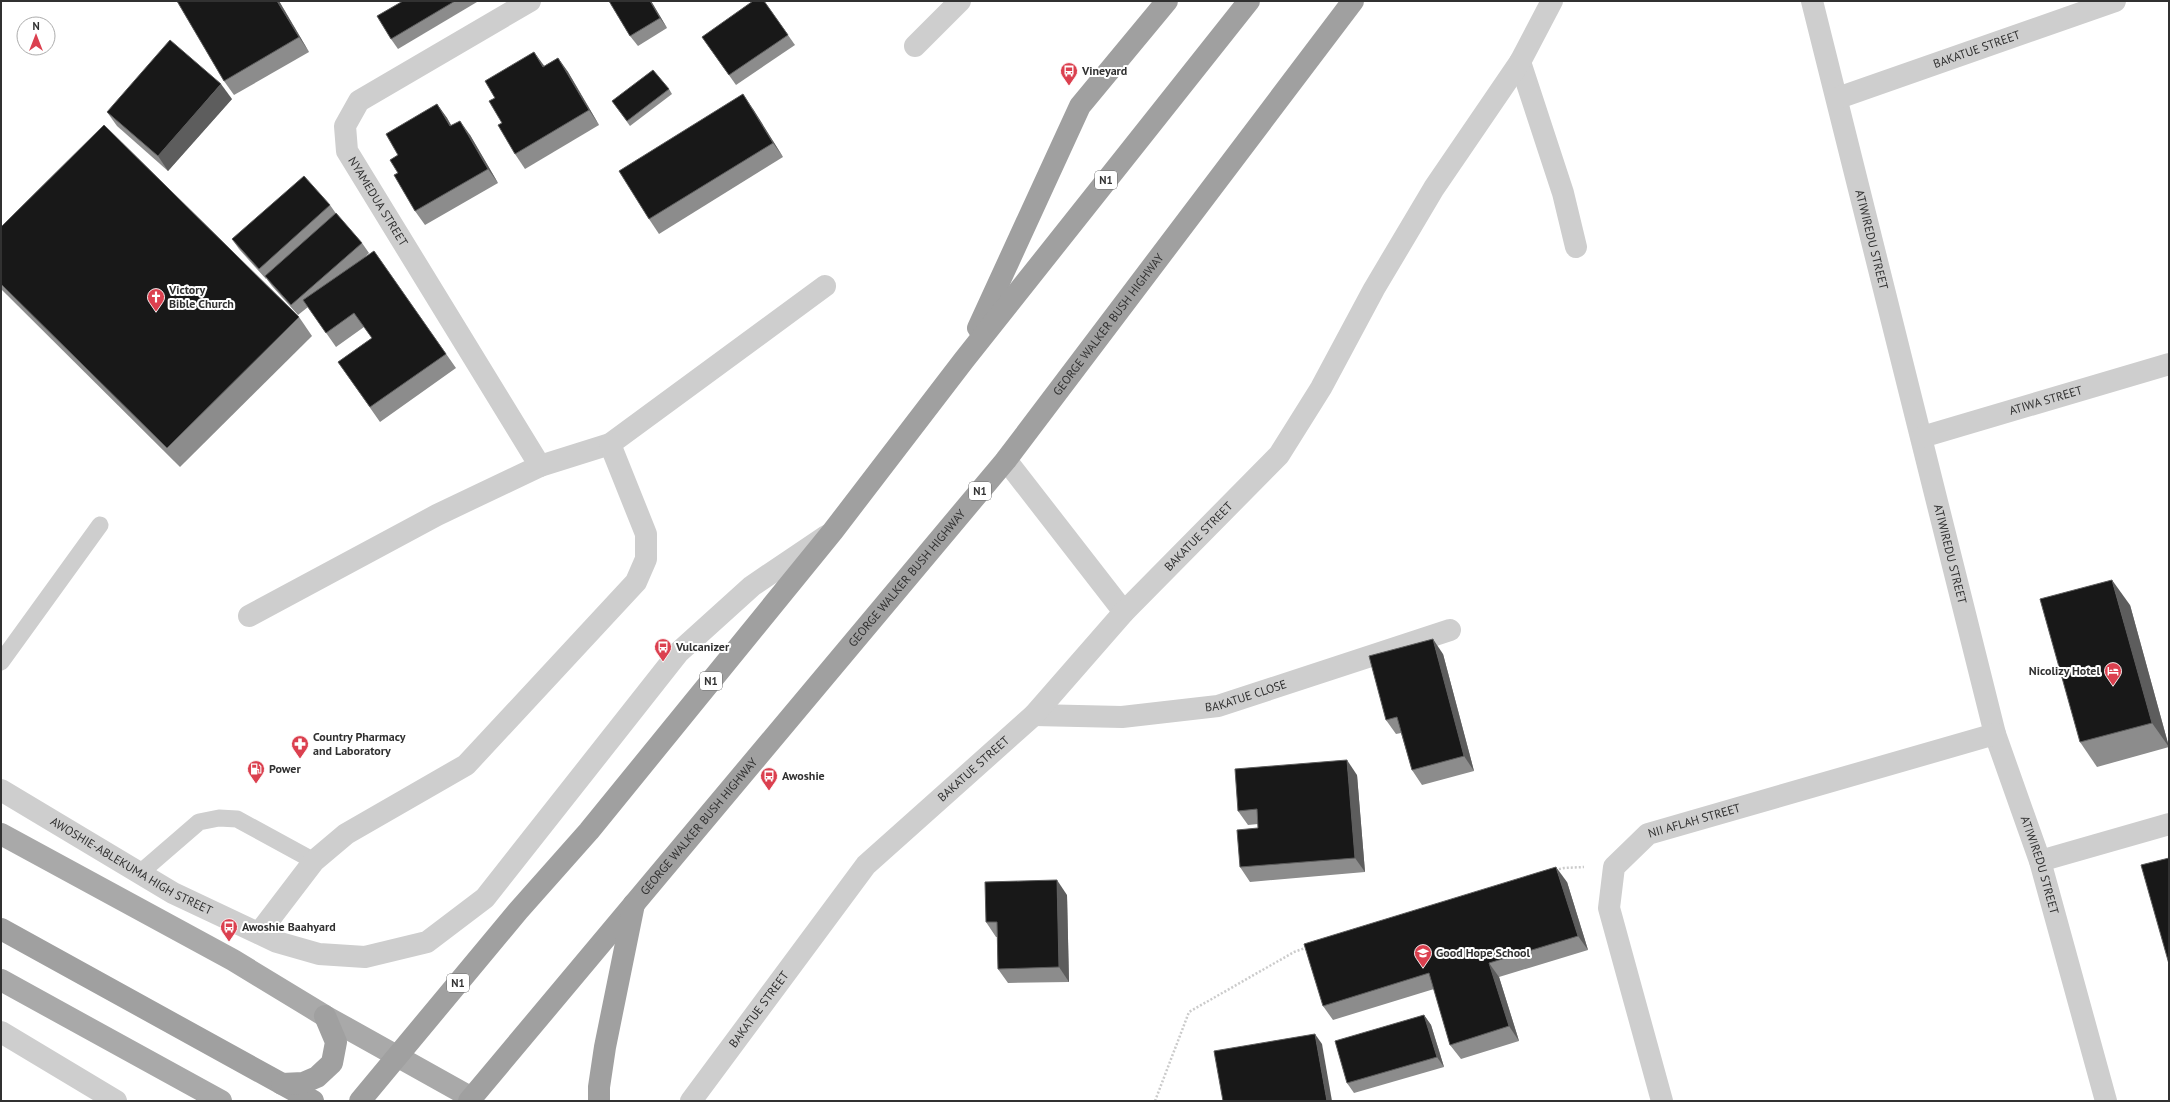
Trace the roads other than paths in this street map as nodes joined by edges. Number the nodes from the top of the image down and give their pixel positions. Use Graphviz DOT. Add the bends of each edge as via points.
graph roads {
  1 [pos="530,1"];
  2 [pos="960,1"];
  3 [pos="1167,1"];
  4 [pos="1249,1"];
  5 [pos="1353,1"];
  6 [pos="1552,1"];
  7 [pos="1812,1"];
  8 [pos="2115,1"];
  9 [pos="915,46"];
  10 [pos="1520,62"];
  11 [pos="1838,98"];
  12 [pos="1576,247"];
  13 [pos="825,286"];
  14 [pos="964,360"];
  15 [pos="2169,364"];
  16 [pos="1922,437"];
  17 [pos="610,444"];
  18 [pos="1006,460"];
  19 [pos="540,466"];
  20 [pos="100,525"];
  21 [pos="833,530"];
  22 [pos="1124,612"];
  23 [pos="249,616"];
  24 [pos="1450,630"];
  25 [pos="1,662"];
  26 [pos="1034,715"];
  27 [pos="1995,734"];
  28 [pos="1,790"];
  29 [pos="2169,824"];
  30 [pos="1,834"];
  31 [pos="314,861"];
  32 [pos="2040,861"];
  33 [pos="140,874"];
  34 [pos="635,901"];
  35 [pos="1,929"];
  36 [pos="259,933"];
  37 [pos="1,980"];
  38 [pos="325,1016"];
  39 [pos="1,1032"];
  40 [pos="398,1055"];
  41 [pos="282,1084"];
  42 [pos="467,1100"];
  43 [pos="116,1101"];
  44 [pos="221,1101"];
  45 [pos="313,1101"];
  46 [pos="360,1101"];
  47 [pos="599,1101"];
  48 [pos="691,1101"];
  49 [pos="1662,1101"];
  50 [pos="2106,1101"];
  1 -- 19 [label="street, NYAMEDUA STREET" via="359,101 344,126 347,151"];
  2 -- 9 [label="street"];
  3 -- 14 [label="highway" via="1080,106"];
  4 -- 14 [label="highway, N1"];
  5 -- 18 [label="highway, GEORGE WALKER BUSH HIGHWAY / N1"];
  6 -- 10 [label="street, BAKATUE STREET"];
  7 -- 11 [label="street, ATIWIREDU STREET"];
  8 -- 11 [label="street, BAKATUE STREET"];
  10 -- 12 [label="street" via="1563,193"];
  10 -- 22 [label="street, BAKATUE STREET" via="1434,188 1374,289 1321,388 1279,455"];
  11 -- 16 [label="street, ATIWIREDU STREET"];
  13 -- 17 [label="street"];
  14 -- 21 [label="highway, N1"];
  15 -- 16 [label="street, ATIWA STREET"];
  16 -- 27 [label="street, ATIWIREDU STREET"];
  17 -- 19 [label="street"];
  17 -- 31 [label="street" via="646,534 646,559 636,582 466,765 346,834"];
  18 -- 22 [label="street"];
  18 -- 34 [label="highway, GEORGE WALKER BUSH HIGHWAY / N1"];
  19 -- 23 [label="street" via="437,515"];
  20 -- 25 [label="lane"];
  21 -- 36 [label="street, AWOSHIE-ABLEKUMA HIGH STREET" via="752,586 679,652 484,898 428,942 365,957 319,954 277,942"];
  21 -- 40 [label="highway, N1" via="589,831 518,911"];
  22 -- 26 [label="street, BAKATUE STREET"];
  24 -- 26 [label="street, BAKATUE CLOSE" via="1218,706 1122,717"];
  26 -- 48 [label="street, BAKATUE STREET" via="866,865"];
  27 -- 32 [label="street, ATIWIREDU STREET"];
  27 -- 49 [label="street, NII AFLAH STREET" via="1648,834 1614,867 1610,908"];
  28 -- 33 [label="street, AWOSHIE-ABLEKUMA HIGH STREET"];
  29 -- 32 [label="street"];
  30 -- 38 [label="main road" via="233,960"];
  31 -- 33 [label="lane" via="237,820 219,818 199,822"];
  31 -- 36 [label="street"];
  32 -- 50 [label="street, ATIWIREDU STREET"];
  33 -- 36 [label="street, AWOSHIE-ABLEKUMA HIGH STREET" via="173,893"];
  34 -- 42 [label="highway, GEORGE WALKER BUSH HIGHWAY / N1"];
  34 -- 47 [label="highway" via="605,1047"];
  35 -- 41 [label="highway"];
  37 -- 44 [label="main road"];
  38 -- 40 [label="main road"];
  38 -- 41 [label="highway" via="336,1042 332,1063 317,1077 303,1083"];
  39 -- 43 [label="street"];
  40 -- 42 [label="main road"];
  40 -- 46 [label="highway, N1"];
  41 -- 45 [label="highway"];
}
